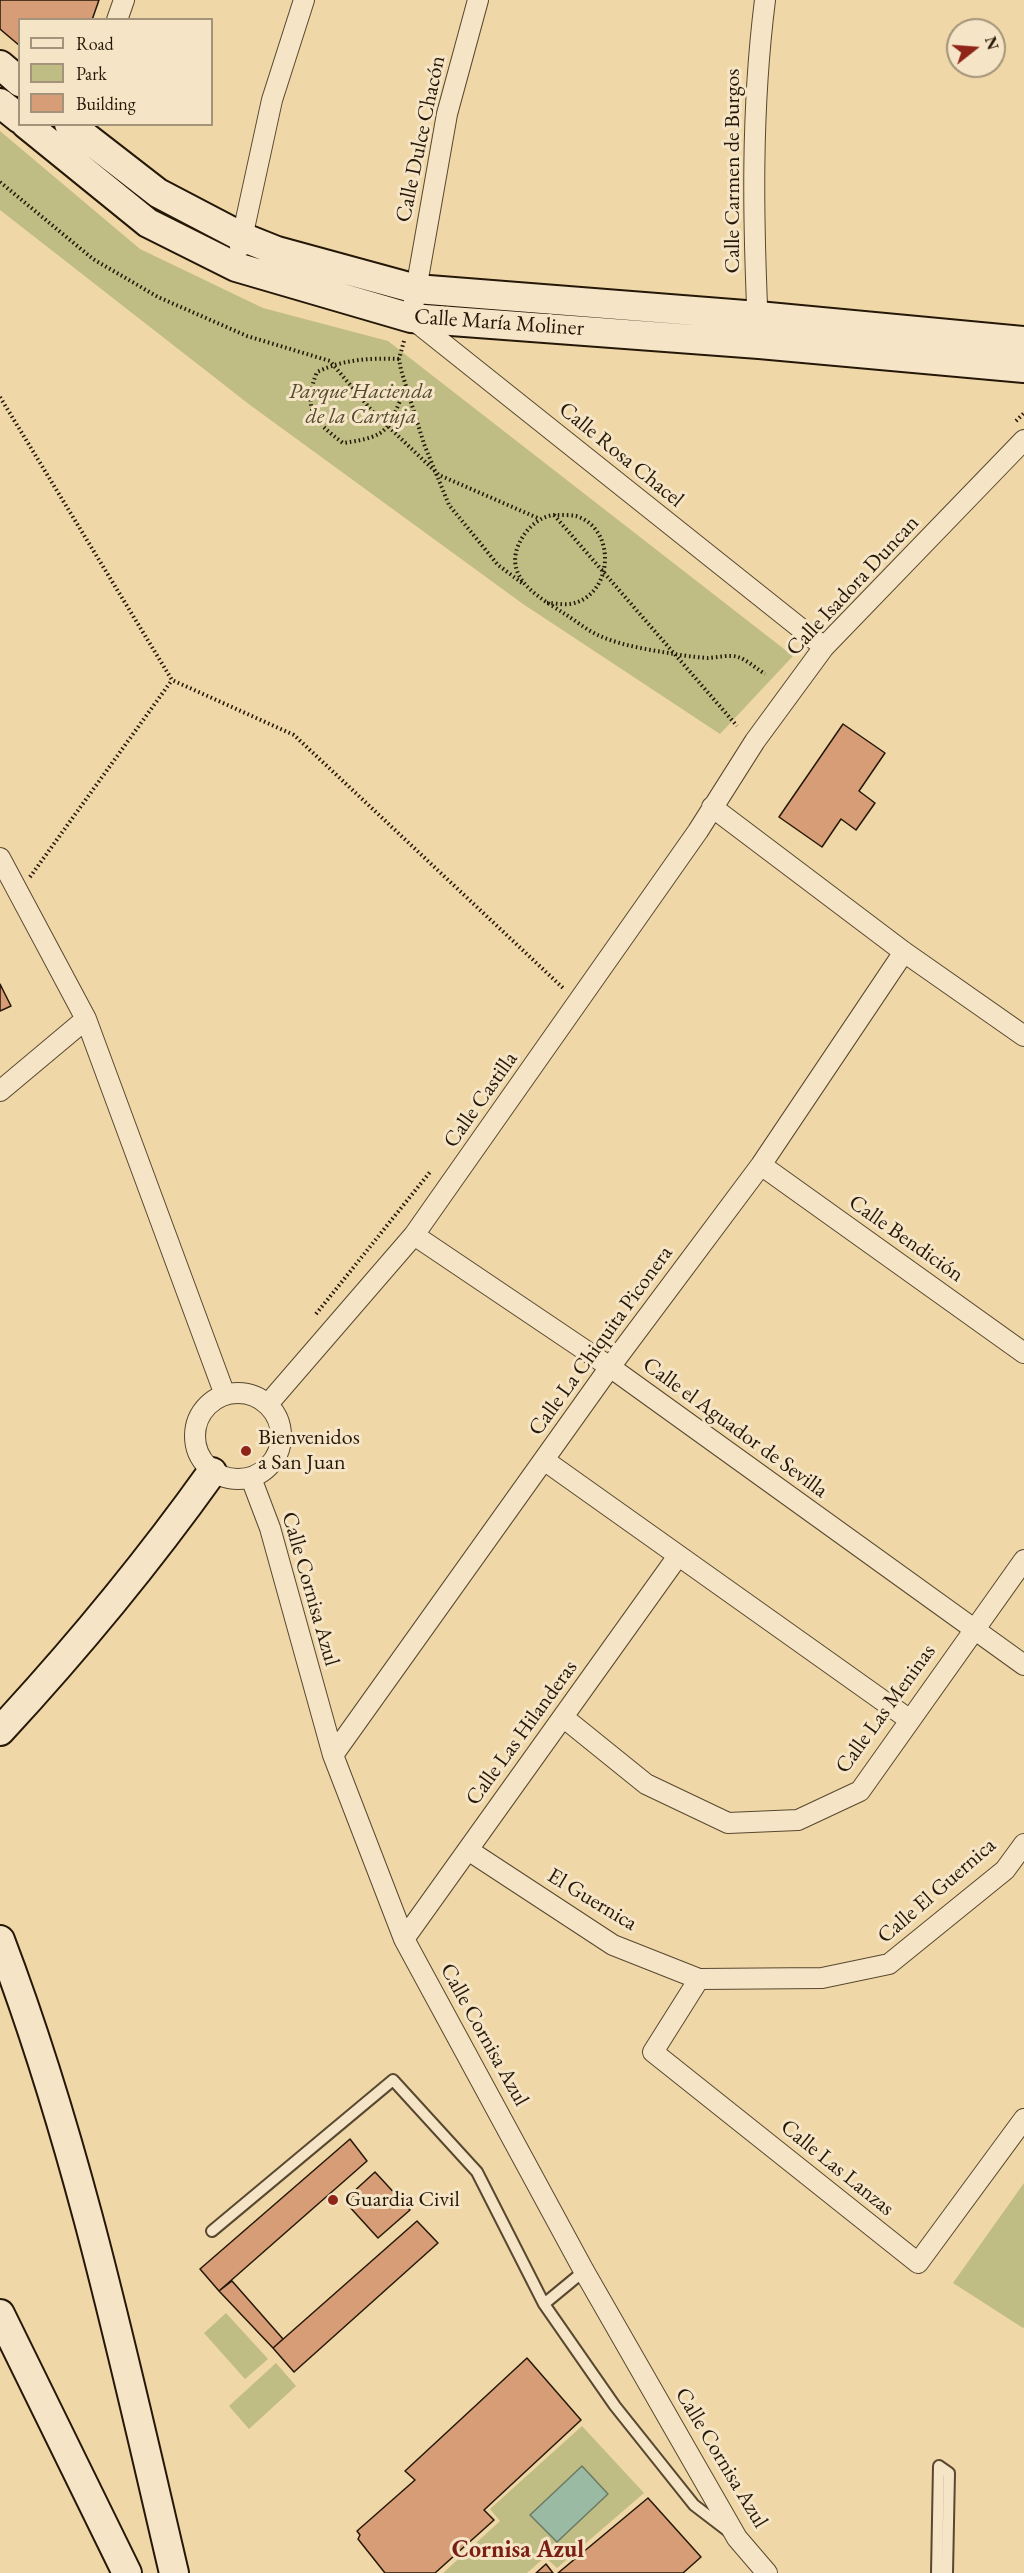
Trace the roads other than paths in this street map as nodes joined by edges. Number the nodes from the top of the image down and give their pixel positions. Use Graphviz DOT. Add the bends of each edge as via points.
graph roads {
  1 [pos="124,0"];
  2 [pos="304,0"];
  3 [pos="478,0"];
  4 [pos="765,0"];
  5 [pos="118,18"];
  6 [pos="0,65"];
  7 [pos="18,80"];
  8 [pos="0,103"];
  9 [pos="18,117"];
  10 [pos="28,126"];
  11 [pos="75,127"];
  12 [pos="66,159"];
  13 [pos="242,237"];
  14 [pos="236,267"];
  15 [pos="416,289"];
  16 [pos="758,316"];
  17 [pos="411,318"];
  18 [pos="1024,341"];
  19 [pos="759,344"];
  20 [pos="1024,368"];
  21 [pos="1024,440"];
  22 [pos="824,647"];
  23 [pos="712,807"];
  24 [pos="0,858"];
  25 [pos="904,952"];
  26 [pos="86,1019"];
  27 [pos="1024,1035"];
  28 [pos="0,1091"];
  29 [pos="761,1165"];
  30 [pos="414,1235"];
  31 [pos="1024,1353"];
  32 [pos="610,1368"];
  33 [pos="225,1395"];
  34 [pos="268,1404"];
  35 [pos="544,1460"];
  36 [pos="212,1472"];
  37 [pos="250,1478"];
  38 [pos="678,1556"];
  39 [pos="1024,1560"];
  40 [pos="973,1628"];
  41 [pos="1024,1665"];
  42 [pos="563,1717"];
  43 [pos="910,1720"];
  44 [pos="0,1731"];
  45 [pos="333,1755"];
  46 [pos="1024,1844"];
  47 [pos="468,1850"];
  48 [pos="404,1939"];
  49 [pos="0,1940"];
  50 [pos="699,1979"];
  51 [pos="1024,2119"];
  52 [pos="212,2230"];
  53 [pos="584,2271"];
  54 [pos="544,2304"];
  55 [pos="0,2314"];
  56 [pos="737,2538"];
  57 [pos="127,2573"];
  58 [pos="174,2573"];
  59 [pos="767,2573"];
  60 [pos="937,2573"];
  61 [pos="947,2573"];
  1 -- 5 [label="street"];
  2 -- 13 [label="street" via="272,99"];
  3 -- 15 [label="street, Calle Dulce Chacón" via="447,114"];
  4 -- 16 [label="street, Calle Carmen de Burgos" via="756,75 753,222"];
  6 -- 7 [label="street"];
  8 -- 9 [label="street"];
  10 -- 12 [label="street, Calle María Moliner"];
  11 -- 12 [label="street"];
  11 -- 13 [label="street, Calle María Moliner" via="158,193"];
  12 -- 14 [label="street, Calle María Moliner" via="148,223"];
  13 -- 14 [label="street"];
  13 -- 15 [label="street, Calle María Moliner" via="277,251"];
  14 -- 17 [label="street, Calle María Moliner"];
  15 -- 16 [label="street, Calle María Moliner"];
  15 -- 17 [label="street"];
  16 -- 18 [label="street, Calle María Moliner"];
  16 -- 19 [label="street, Calle Carmen de Burgos"];
  17 -- 19 [label="street, Calle María Moliner"];
  17 -- 22 [label="street, Calle Rosa Chacel"];
  19 -- 20 [label="street, Calle María Moliner"];
  21 -- 22 [label="street, Calle Isadora Duncan"];
  22 -- 23 [label="street, Calle Isadora Duncan"];
  23 -- 25 [label="street"];
  23 -- 30 [label="street, Calle Castilla"];
  24 -- 26 [label="street"];
  25 -- 27 [label="street"];
  25 -- 29 [label="street, Calle La Chiquita Piconera"];
  26 -- 28 [label="street"];
  26 -- 33 [label="street"];
  29 -- 31 [label="street, Calle Bendición"];
  29 -- 32 [label="street, Calle La Chiquita Piconera"];
  30 -- 32 [label="street, Calle el Aguador de Sevilla"];
  30 -- 34 [label="street, Calle Castilla"];
  32 -- 35 [label="street, Calle La Chiquita Piconera"];
  32 -- 40 [label="street, Calle el Aguador de Sevilla"];
  33 -- 34 [label="street" via="248,1394"];
  33 -- 36 [label="street" via="203,1411 195,1436 196,1450"];
  34 -- 37 [label="street" via="280,1425 279,1450 273,1463"];
  35 -- 38 [label="street"];
  35 -- 45 [label="street, Calle La Chiquita Piconera"];
  36 -- 37 [label="street" via="237,1480"];
  36 -- 44 [label="street" via="67,1658"];
  37 -- 45 [label="street, Calle Cornisa Azul" via="270,1528"];
  38 -- 42 [label="street, Calle Las Hilanderas"];
  38 -- 43 [label="street"];
  39 -- 40 [label="street, Calle Las Meninas"];
  40 -- 41 [label="street, Calle el Aguador de Sevilla"];
  40 -- 43 [label="street, Calle Las Meninas"];
  42 -- 43 [label="street, Calle Las Meninas" via="646,1784 728,1823 798,1820 860,1791"];
  42 -- 47 [label="street, Calle Las Hilanderas"];
  45 -- 48 [label="street, Calle Cornisa Azul"];
  46 -- 50 [label="street, Calle El Guernica" via="1005,1870 889,1964 822,1978"];
  47 -- 48 [label="street, Calle Las Hilanderas"];
  47 -- 50 [label="street, El Guernica" via="613,1945"];
  48 -- 53 [label="street, Calle Cornisa Azul"];
  49 -- 58 [label="street" via="77,2173"];
  50 -- 51 [label="street, Calle Las Lanzas" via="653,2052 918,2263"];
  52 -- 54 [label="lane" via="393,2080 477,2172"];
  53 -- 54 [label="lane"];
  53 -- 56 [label="street, Calle Cornisa Azul"];
  54 -- 56 [label="lane" via="660,2466 694,2505"];
  55 -- 57 [label="street"];
  56 -- 59 [label="street, Calle Cornisa Azul"];
  60 -- 61 [label="lane" via="939,2466 949,2473"];
}
